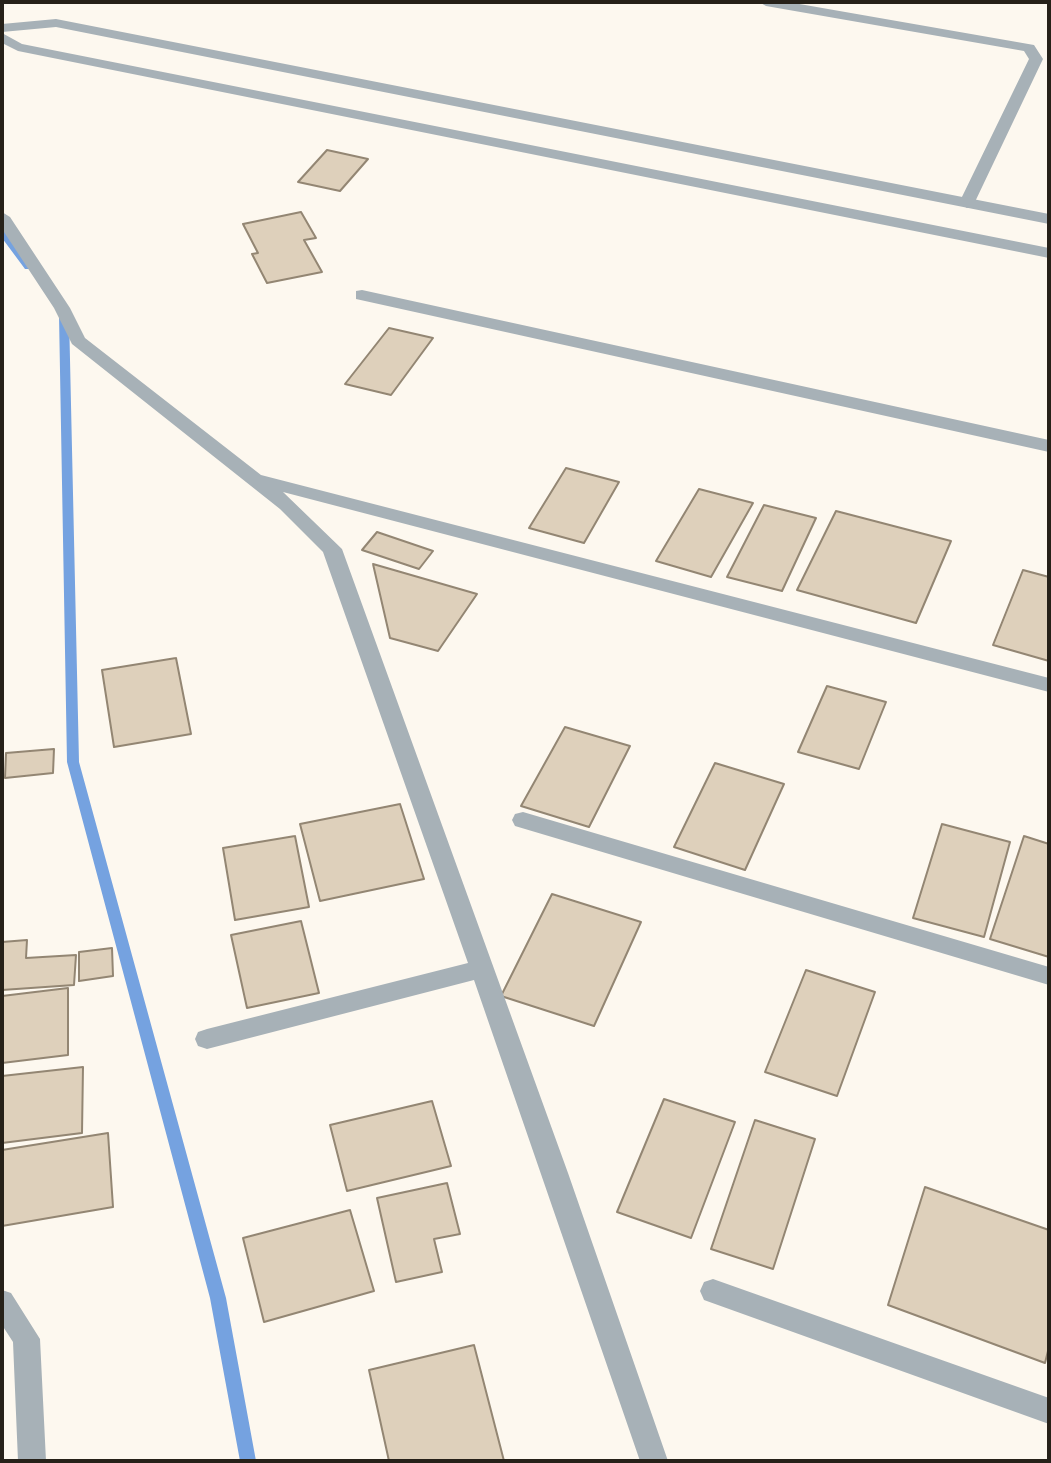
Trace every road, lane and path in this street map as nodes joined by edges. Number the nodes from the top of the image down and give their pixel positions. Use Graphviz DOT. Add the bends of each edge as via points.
graph roads {
  1 [pos="766,2"];
  2 [pos="2,28"];
  3 [pos="2,37"];
  4 [pos="967,203"];
  5 [pos="2,217"];
  6 [pos="1049,219"];
  7 [pos="1049,253"];
  8 [pos="362,295"];
  9 [pos="1049,446"];
  10 [pos="254,479"];
  11 [pos="1049,684"];
  12 [pos="523,820"];
  13 [pos="482,969"];
  14 [pos="1049,976"];
  15 [pos="207,1038"];
  16 [pos="713,1291"];
  17 [pos="2,1301"];
  18 [pos="1049,1411"];
  19 [pos="32,1461"];
  20 [pos="654,1461"];
  1 -- 4 [label="street" via="1029,48 1036,59"];
  2 -- 4 [label="street" via="56,23"];
  3 -- 7 [label="street" via="18,47"];
  4 -- 6 [label="street"];
  5 -- 10 [label="street" via="78,340"];
  8 -- 9 [label="street"];
  10 -- 11 [label="street"];
  10 -- 13 [label="street" via="332,549 340,566"];
  12 -- 14 [label="street"];
  13 -- 15 [label="street"];
  13 -- 20 [label="street"];
  16 -- 18 [label="street"];
  17 -- 19 [label="street" via="26,1339"];
}
